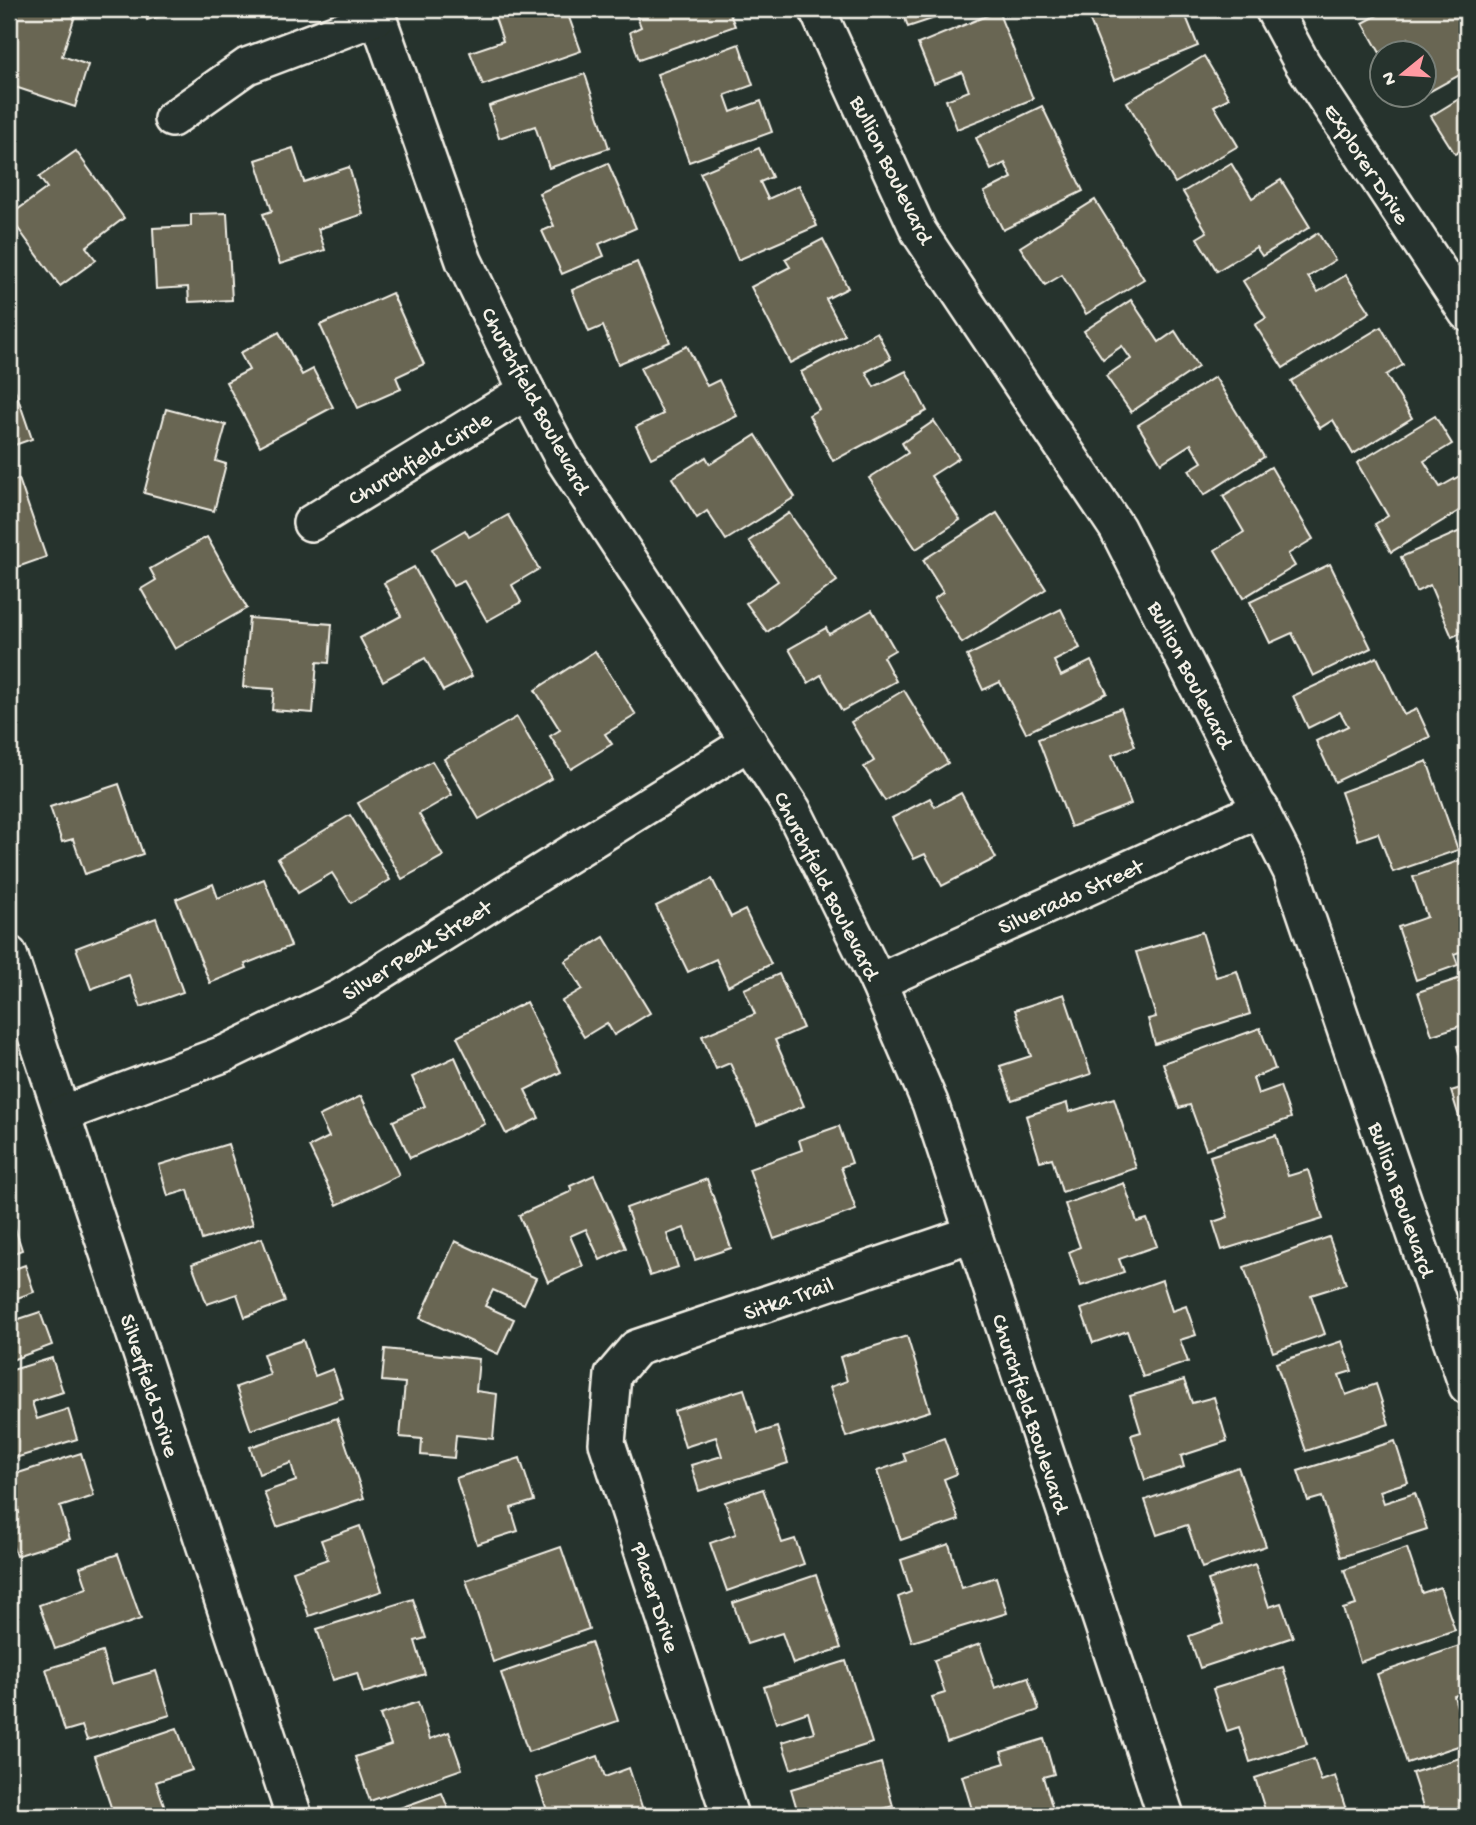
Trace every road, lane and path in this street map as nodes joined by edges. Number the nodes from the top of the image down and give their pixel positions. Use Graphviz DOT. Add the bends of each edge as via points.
graph roads {
  1 [pos="817,9"];
  2 [pos="1273,9"];
  3 [pos="376,13"];
  4 [pos="172,119"];
  5 [pos="1467,313"];
  6 [pos="527,391"];
  7 [pos="311,523"];
  8 [pos="749,741"];
  9 [pos="1261,809"];
  10 [pos="9,954"];
  11 [pos="878,982"];
  12 [pos="62,1114"];
  13 [pos="972,1234"];
  14 [pos="1464,1365"];
  15 [pos="613,1375"];
  16 [pos="294,1816"];
  17 [pos="730,1816"];
  18 [pos="1166,1816"];
  1 -- 9 [label="street, Bullion Boulevard" via="919,232 1118,528"];
  2 -- 5 [label="street, Explorer Drive" via="1302,63"];
  3 -- 4 [label="street" via="247,66"];
  3 -- 6 [label="street, Churchfield Boulevard" via="464,261"];
  6 -- 7 [label="street, Churchfield Circle"];
  6 -- 8 [label="street, Churchfield Boulevard" via="562,457"];
  8 -- 11 [label="street, Churchfield Boulevard" via="793,810"];
  8 -- 12 [label="street, Silver Peak Street" via="341,997 226,1053"];
  9 -- 11 [label="street, Silverado Street"];
  9 -- 14 [label="street, Bullion Boulevard" via="1291,871"];
  10 -- 12 [label="street, Silverfield Drive"];
  11 -- 13 [label="street, Churchfield Boulevard" via="930,1104"];
  12 -- 16 [label="street, Silverfield Drive"];
  13 -- 15 [label="street, Sitka Trail" via="636,1348"];
  13 -- 18 [label="street, Churchfield Boulevard"];
  15 -- 17 [label="street, Placer Drive" via="607,1443"];
}
